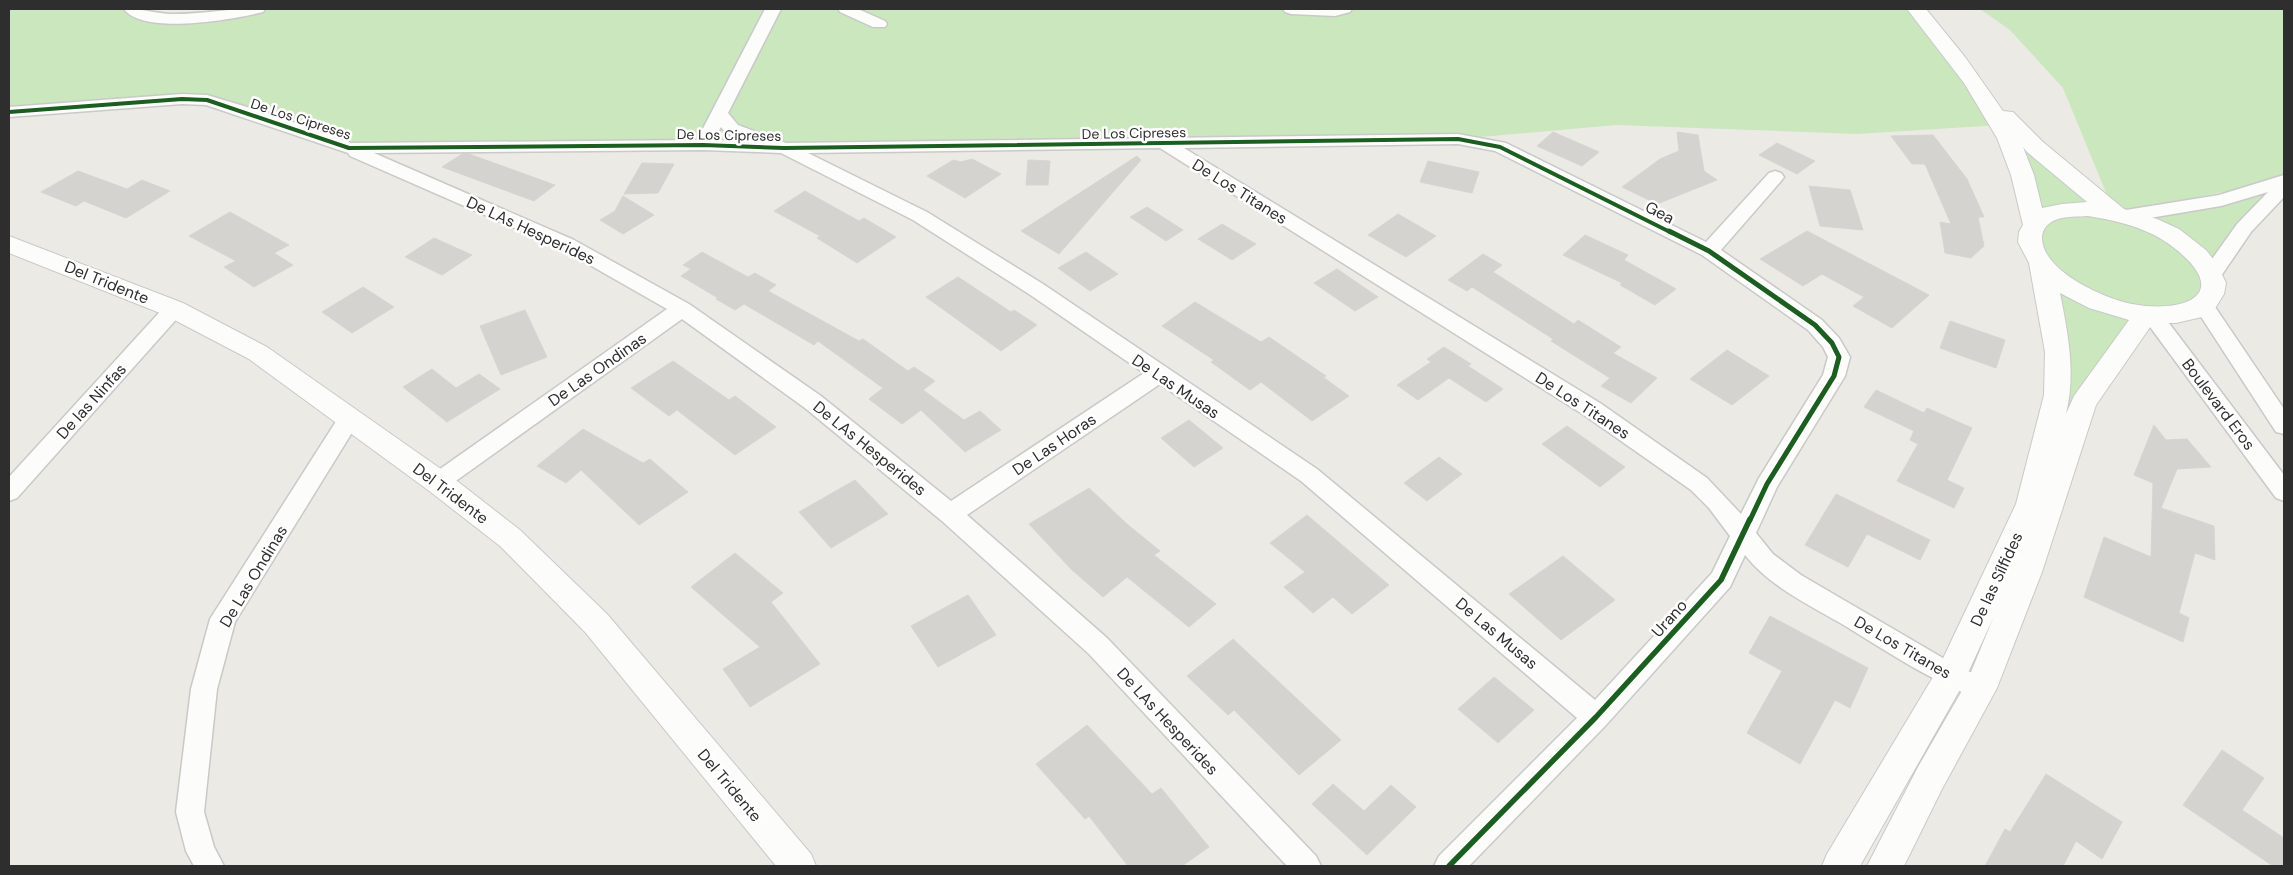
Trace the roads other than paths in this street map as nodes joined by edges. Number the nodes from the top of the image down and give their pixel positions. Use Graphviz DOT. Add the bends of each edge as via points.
graph roads {
  1 [pos="132,9"];
  2 [pos="257,9"];
  3 [pos="773,9"];
  4 [pos="846,9"];
  5 [pos="1292,9"];
  6 [pos="1344,9"];
  7 [pos="1916,9"];
  8 [pos="879,24"];
  9 [pos="1976,88"];
  10 [pos="9,112"];
  11 [pos="719,114"];
  12 [pos="1458,139"];
  13 [pos="1165,144"];
  14 [pos="703,145"];
  15 [pos="348,148"];
  16 [pos="784,148"];
  17 [pos="1775,177"];
  18 [pos="2284,181"];
  19 [pos="2284,188"];
  20 [pos="2121,215"];
  21 [pos="2034,224"];
  22 [pos="9,244"];
  23 [pos="1709,250"];
  24 [pos="2041,264"];
  25 [pos="2212,274"];
  26 [pos="2204,306"];
  27 [pos="174,309"];
  28 [pos="682,309"];
  29 [pos="2149,315"];
  30 [pos="1832,343"];
  31 [pos="1159,374"];
  32 [pos="350,418"];
  33 [pos="2284,426"];
  34 [pos="438,482"];
  35 [pos="9,492"];
  36 [pos="2284,492"];
  37 [pos="950,514"];
  38 [pos="1743,537"];
  39 [pos="1951,676"];
  40 [pos="1981,688"];
  41 [pos="1596,717"];
  42 [pos="209,866"];
  43 [pos="798,866"];
  44 [pos="1306,866"];
  45 [pos="1449,866"];
  46 [pos="1840,866"];
  47 [pos="1885,866"];
  1 -- 2 [label="street" via="155,17 184,18 210,18"];
  3 -- 11 [label="street"];
  4 -- 8 [label="street"];
  5 -- 6 [label="street"];
  7 -- 9 [label="main road"];
  9 -- 20 [label="main road" via="2035,147"];
  9 -- 21 [label="main road, De las Sílfides" via="2001,125 2016,157 2027,188"];
  10 -- 15 [label="street, De Los Cipreses" via="182,99 207,100"];
  11 -- 14 [label="street"];
  11 -- 16 [label="street, De Las Musas" via="732,129"];
  12 -- 13 [label="street, De Los Cipreses"];
  12 -- 23 [label="street, Gea" via="1500,147"];
  13 -- 16 [label="street, De Los Cipreses"];
  13 -- 38 [label="street, De Los Titanes" via="1592,409 1666,459 1717,502"];
  14 -- 15 [label="street, De Los Cipreses"];
  14 -- 16 [label="street, De Los Cipreses"];
  15 -- 28 [label="street, De LAs Hesperides" via="567,244"];
  16 -- 31 [label="street, De Las Musas" via="920,216"];
  17 -- 23 [label="street"];
  18 -- 20 [label="street" via="2221,200"];
  19 -- 25 [label="street" via="2234,239"];
  20 -- 21 [label="main road" via="2088,209 2065,210 2046,215"];
  20 -- 25 [label="main road" via="2155,227 2180,241 2200,257"];
  21 -- 24 [label="main road, De las Sílfides" via="2030,236 2032,249"];
  22 -- 27 [label="main road, Del Tridente"];
  23 -- 30 [label="street, Gea" via="1815,325"];
  24 -- 29 [label="main road" via="2085,296 2125,311"];
  24 -- 39 [label="main road, De las Sílfides" via="2048,287 2058,352 2057,395 2030,504"];
  25 -- 26 [label="main road" via="2212,297"];
  26 -- 29 [label="main road" via="2182,314"];
  26 -- 33 [label="street"];
  27 -- 32 [label="main road, Del Tridente" via="258,352"];
  27 -- 35 [label="street, De las Ninfas"];
  28 -- 34 [label="street, De Las Ondinas"];
  28 -- 37 [label="street, De LAs Hesperides" via="813,402"];
  29 -- 36 [label="street, Boulevard Eros"];
  29 -- 40 [label="main road, De las Sílfides" via="2083,403 2027,572"];
  30 -- 38 [label="street, Urano" via="1839,357 1834,376 1767,484"];
  31 -- 37 [label="street, De Las Horas"];
  31 -- 41 [label="street, De Las Musas" via="1309,476"];
  32 -- 34 [label="main road, Del Tridente"];
  32 -- 42 [label="street, De Las Ondinas" via="223,619 204,689 190,812 201,852"];
  34 -- 43 [label="main road, Del Tridente" via="510,538 596,623"];
  37 -- 44 [label="street, De LAs Hesperides" via="1098,646"];
  38 -- 39 [label="street, De Los Titanes" via="1764,561 1792,582"];
  38 -- 41 [label="street, Urano" via="1721,580"];
  39 -- 40 [label="street, De Los Titanes"];
  39 -- 46 [label="main road, De las Sílfides"];
  40 -- 47 [label="main road, De las Sílfides"];
  41 -- 45 [label="street, Urano"];
}
